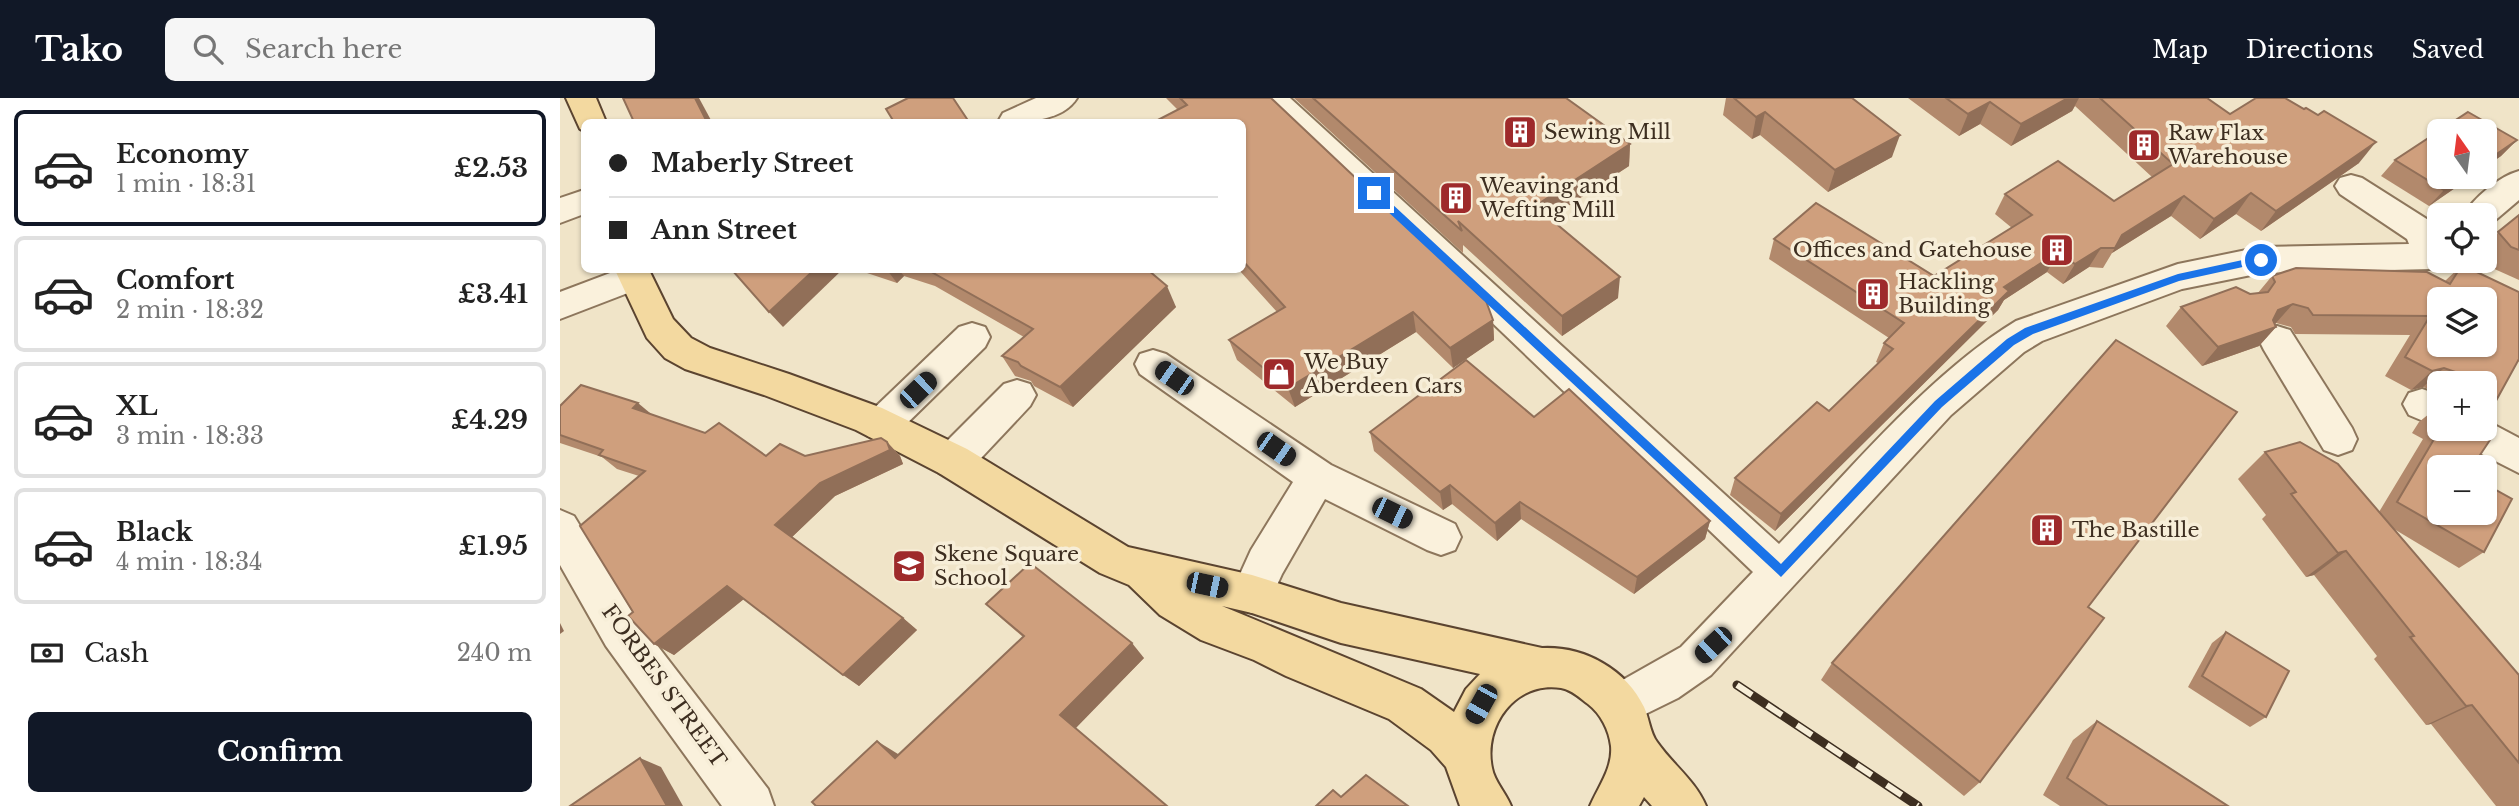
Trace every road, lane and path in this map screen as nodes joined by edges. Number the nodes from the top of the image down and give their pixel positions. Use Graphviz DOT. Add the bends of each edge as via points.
graph roads {
  1 [pos="581,98"];
  2 [pos="1062,98"];
  3 [pos="1272,98"];
  4 [pos="590,119"];
  5 [pos="1016,119"];
  6 [pos="2519,183"];
  7 [pos="2351,186"];
  8 [pos="581,203"];
  9 [pos="2495,203"];
  10 [pos="560,211"];
  11 [pos="2427,239"];
  12 [pos="2427,259"];
  13 [pos="2208,269"];
  14 [pos="633,273"];
  15 [pos="2239,300"];
  16 [pos="560,306"];
  17 [pos="972,337"];
  18 [pos="2277,340"];
  19 [pos="1153,364"];
  20 [pos="1017,395"];
  21 [pos="881,425"];
  22 [pos="2338,439"];
  23 [pos="2489,441"];
  24 [pos="2519,457"];
  25 [pos="953,461"];
  26 [pos="1317,477"];
  27 [pos="560,528"];
  28 [pos="1441,537"];
  29 [pos="1139,570"];
  30 [pos="1781,572"];
  31 [pos="1252,594"];
  32 [pos="1542,668"];
  33 [pos="1621,705"];
  34 [pos="1635,752"];
  35 [pos="1466,757"];
  36 [pos="751,806"];
  37 [pos="1488,806"];
  38 [pos="1614,806"];
  39 [pos="1683,806"];
  1 -- 4 [label="main road"];
  2 -- 5 [label="street"];
  3 -- 30 [label="street"];
  6 -- 9 [label="street"];
  7 -- 11 [label="street"];
  8 -- 10 [label="street"];
  12 -- 13 [label="street" via="2261,260"];
  13 -- 15 [label="street"];
  13 -- 30 [label="street" via="2029,331 2011,342 1938,404"];
  14 -- 16 [label="street"];
  14 -- 21 [label="main road" via="660,328 678,348"];
  17 -- 21 [label="street"];
  18 -- 22 [label="street"];
  19 -- 26 [label="street"];
  20 -- 25 [label="street"];
  21 -- 25 [label="main road"];
  23 -- 24 [label="street"];
  25 -- 29 [label="main road"];
  26 -- 28 [label="street"];
  26 -- 31 [label="street"];
  27 -- 36 [label="street, FORBES STREET" via="621,632"];
  29 -- 31 [label="main road"];
  29 -- 35 [label="main road" via="1175,601 1216,626 1405,704 1447,734"];
  30 -- 33 [label="street" via="1696,661"];
  31 -- 32 [label="main road" via="1341,623"];
  32 -- 33 [label="main road" via="1587,676"];
  32 -- 35 [label="main road" via="1508,679 1481,704 1472,720"];
  33 -- 34 [label="main road"];
  34 -- 38 [label="main road" via="1628,785"];
  34 -- 39 [label="main road"];
  35 -- 37 [label="main road" via="1475,788"];
}
